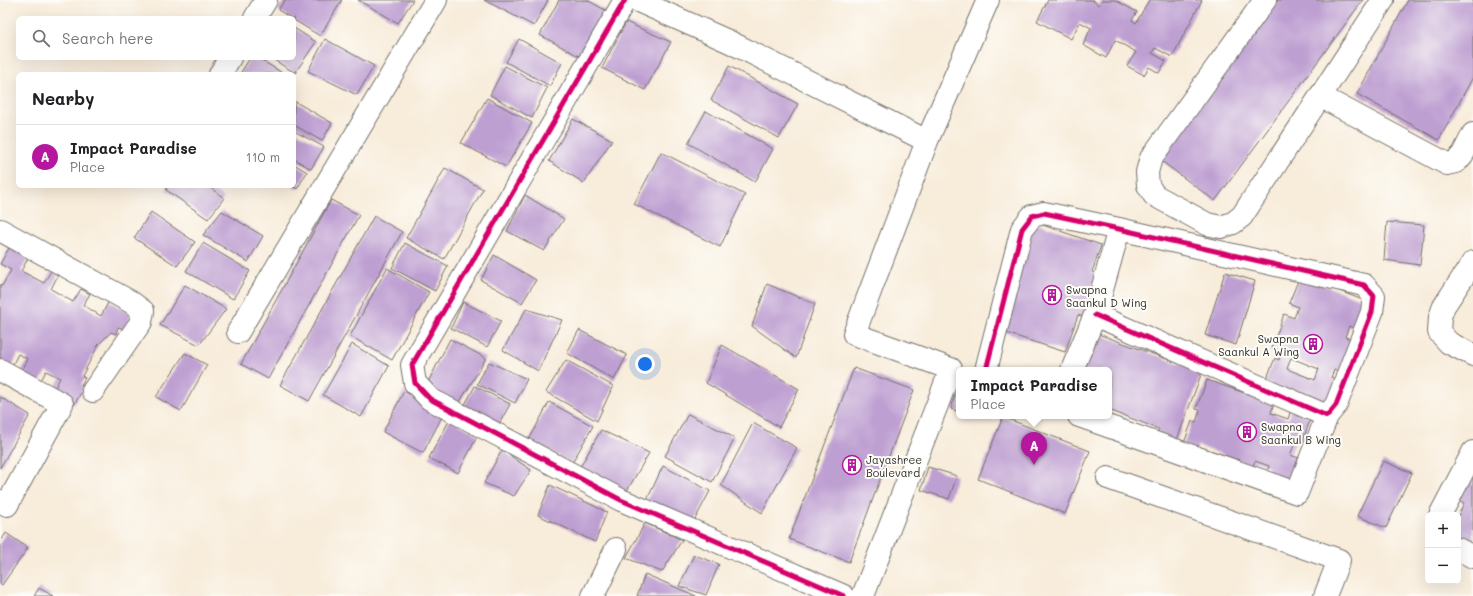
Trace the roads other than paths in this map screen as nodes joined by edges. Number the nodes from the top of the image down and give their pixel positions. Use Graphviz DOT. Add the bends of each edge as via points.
graph roads {
  1 [pos="266,0"];
  2 [pos="436,0"];
  3 [pos="625,0"];
  4 [pos="636,0"];
  5 [pos="988,0"];
  6 [pos="1265,0"];
  7 [pos="1383,0"];
  8 [pos="256,16"];
  9 [pos="229,60"];
  10 [pos="221,72"];
  11 [pos="1320,96"];
  12 [pos="1473,134"];
  13 [pos="927,141"];
  14 [pos="1119,229"];
  15 [pos="0,230"];
  16 [pos="1473,262"];
  17 [pos="1095,315"];
  18 [pos="238,332"];
  19 [pos="1473,355"];
  20 [pos="987,367"];
  21 [pos="1073,367"];
  22 [pos="0,370"];
  23 [pos="955,370"];
  24 [pos="93,391"];
  25 [pos="1327,416"];
  26 [pos="1087,419"];
  27 [pos="1473,452"];
  28 [pos="1108,478"];
  29 [pos="4,503"];
  30 [pos="1442,512"];
  31 [pos="616,549"];
  32 [pos="1461,551"];
  33 [pos="1473,557"];
  34 [pos="593,596"];
  35 [pos="844,596"];
  36 [pos="863,596"];
  37 [pos="1325,596"];
  1 -- 8 [label="street"];
  2 -- 18 [label="street"];
  3 -- 35 [label="street" via="412,365 414,383 430,399 621,500"];
  4 -- 13 [label="street" via="730,42"];
  5 -- 13 [label="street"];
  6 -- 11 [label="street" via="1151,158 1147,172 1148,185 1154,194 1207,224 1222,227 1233,223 1242,216"];
  7 -- 11 [label="street"];
  9 -- 10 [label="street"];
  11 -- 12 [label="street" via="1447,164 1456,162 1463,154"];
  13 -- 23 [label="street" via="854,334"];
  14 -- 17 [label="street"];
  14 -- 20 [label="street" via="1044,213 1032,216 1022,229"];
  14 -- 25 [label="street" via="1364,285 1374,296 1372,312 1336,406"];
  15 -- 24 [label="street" via="131,302 142,311 141,322"];
  16 -- 19 [label="street" via="1444,306 1439,332 1448,343"];
  17 -- 21 [label="street"];
  17 -- 25 [label="street"];
  22 -- 29 [label="street" via="62,404"];
  23 -- 36 [label="street"];
  25 -- 26 [label="street" via="1297,493"];
  27 -- 30 [label="street"];
  28 -- 37 [label="street" via="1339,560"];
  31 -- 34 [label="street"];
  32 -- 33 [label="street"];
}
